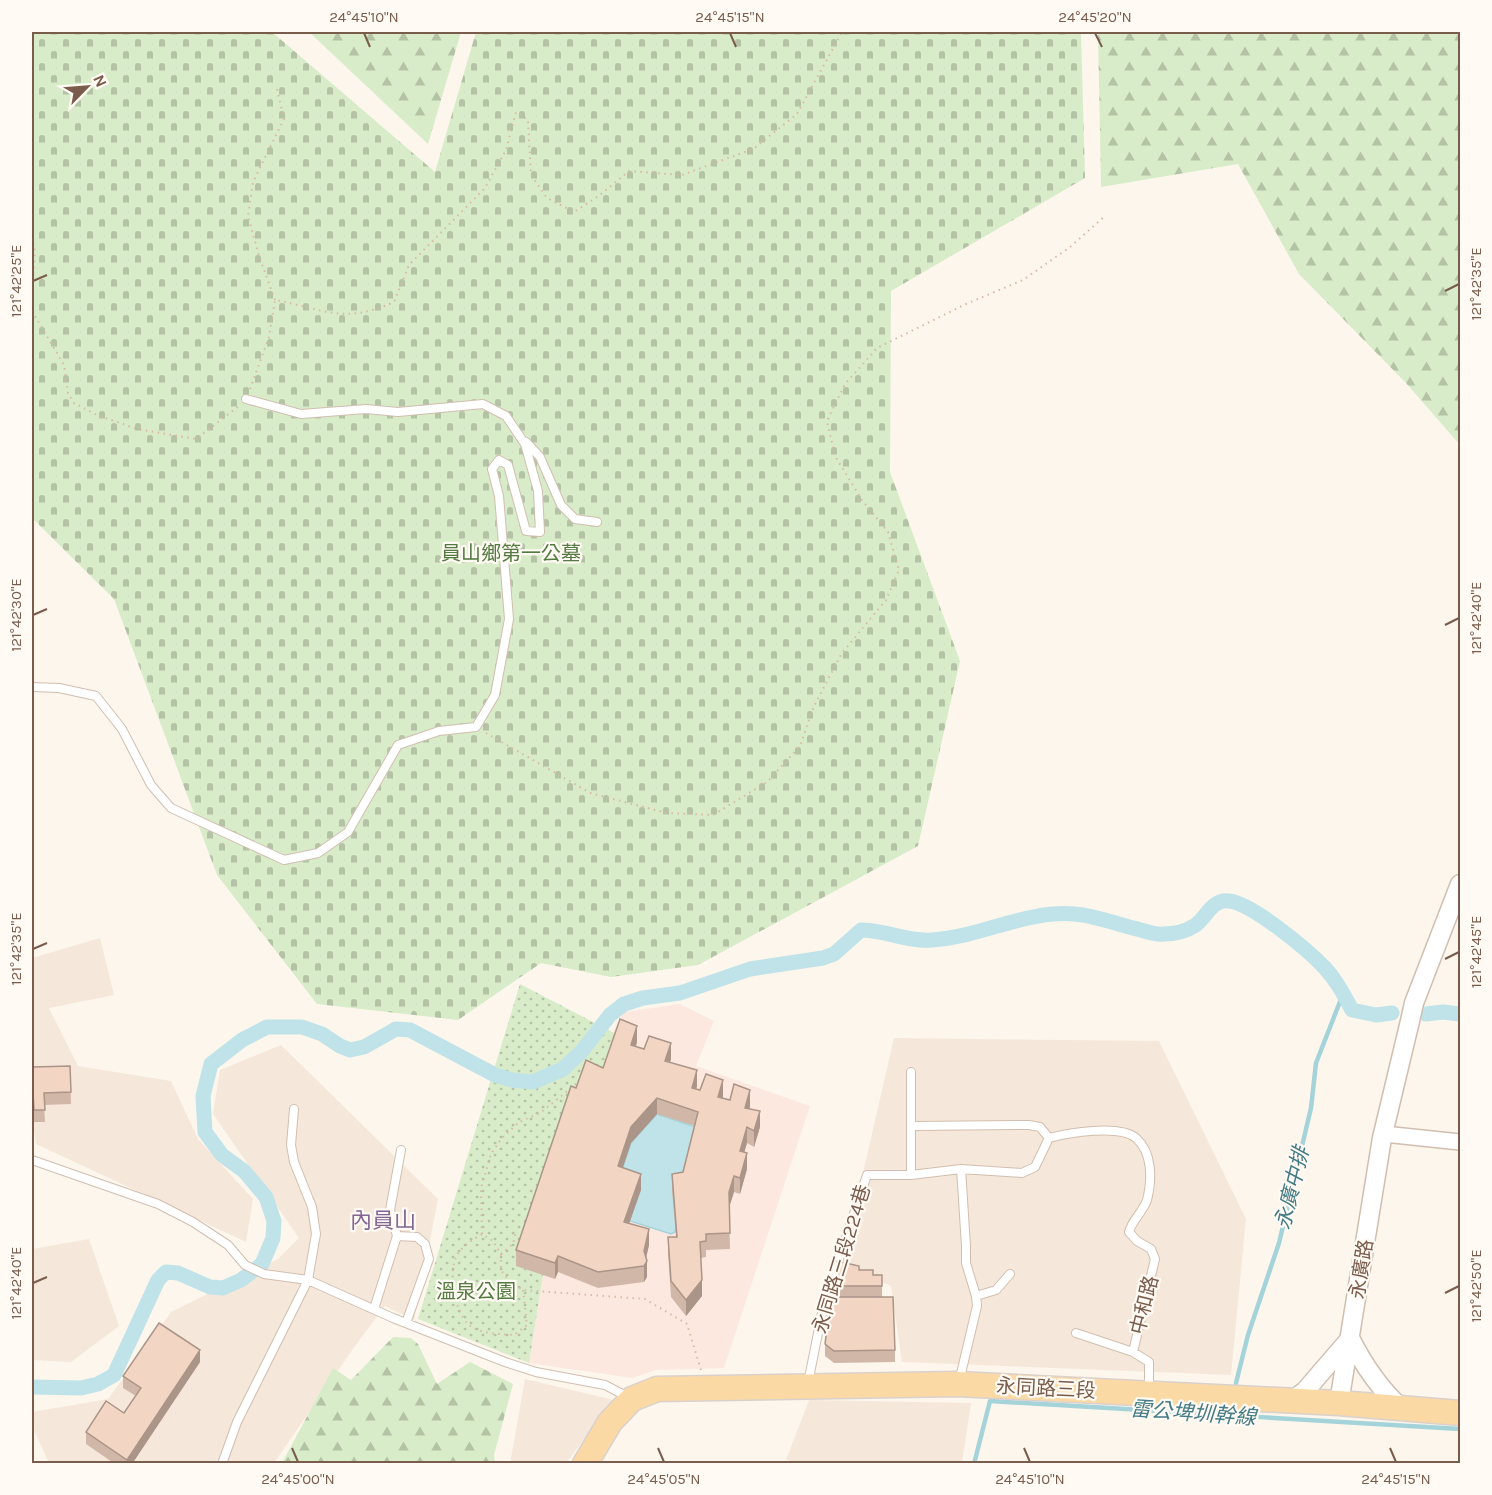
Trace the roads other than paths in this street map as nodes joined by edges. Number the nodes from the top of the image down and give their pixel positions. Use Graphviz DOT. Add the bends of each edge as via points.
graph roads {
  1 [pos="246,399"];
  2 [pos="517,432"];
  3 [pos="597,522"];
  4 [pos="32,687"];
  5 [pos="1461,884"];
  6 [pos="911,1072"];
  7 [pos="294,1109"];
  8 [pos="911,1126"];
  9 [pos="1384,1134"];
  10 [pos="1049,1138"];
  11 [pos="1461,1142"];
  12 [pos="401,1150"];
  13 [pos="32,1160"];
  14 [pos="961,1169"];
  15 [pos="911,1175"];
  16 [pos="397,1236"];
  17 [pos="1010,1274"];
  18 [pos="308,1280"];
  19 [pos="976,1296"];
  20 [pos="824,1303"];
  21 [pos="835,1304"];
  22 [pos="374,1309"];
  23 [pos="406,1323"];
  24 [pos="1076,1333"];
  25 [pos="1350,1338"];
  26 [pos="1133,1352"];
  27 [pos="958,1384"];
  28 [pos="807,1386"];
  29 [pos="1149,1393"];
  30 [pos="632,1399"];
  31 [pos="1291,1401"];
  32 [pos="1339,1403"];
  33 [pos="1401,1408"];
  34 [pos="1461,1413"];
  35 [pos="222,1464"];
  36 [pos="585,1464"];
  1 -- 2 [label="lane" via="301,414 366,409 398,412 483,404 506,416"];
  2 -- 3 [label="lane" via="540,457 561,505 575,519"];
  2 -- 4 [label="lane" via="525,444 538,490 540,532 526,531 508,465 499,460 492,470 500,496 508,619 495,695 476,727 439,731 399,745 348,832 318,852 284,860 171,808 150,785 122,729 96,696"];
  5 -- 9 [label="street, 永廣路" via="1412,1012"];
  6 -- 8 [label="lane"];
  7 -- 18 [label="lane" via="291,1145 312,1207 316,1234"];
  8 -- 10 [label="lane" via="1029,1125 1040,1127"];
  8 -- 15 [label="lane"];
  9 -- 11 [label="street"];
  9 -- 25 [label="street, 永廣路"];
  10 -- 14 [label="lane" via="1035,1167 1022,1173"];
  10 -- 26 [label="lane, 中和路" via="1073,1132 1108,1131 1136,1138 1146,1153 1151,1174 1146,1202 1129,1232 1151,1249 1155,1259"];
  12 -- 16 [label="lane" via="390,1210"];
  13 -- 18 [label="lane" via="158,1204 228,1245 245,1265 264,1274"];
  14 -- 15 [label="lane"];
  14 -- 19 [label="lane" via="966,1263"];
  15 -- 20 [label="lane, 永同路三段224巷" via="867,1175"];
  16 -- 22 [label="lane"];
  16 -- 23 [label="lane" via="417,1237 425,1244 429,1259"];
  17 -- 19 [label="lane" via="996,1290"];
  18 -- 22 [label="lane"];
  18 -- 35 [label="lane" via="237,1422"];
  19 -- 27 [label="lane"];
  20 -- 21 [label="lane"];
  20 -- 28 [label="lane, 永同路三段224巷"];
  22 -- 23 [label="lane"];
  23 -- 30 [label="lane" via="505,1362 604,1386"];
  24 -- 26 [label="lane"];
  25 -- 31 [label="street" via="1305,1391"];
  25 -- 32 [label="street, 永廣路"];
  25 -- 33 [label="street" via="1387,1395"];
  26 -- 29 [label="lane, 中和路" via="1149,1362"];
  27 -- 28 [label="main road, 永同路三段"];
  27 -- 29 [label="main road, 永同路三段"];
  28 -- 30 [label="main road, 永同路三段" via="657,1389"];
  29 -- 31 [label="main road, 永同路三段"];
  30 -- 36 [label="main road" via="610,1422"];
  31 -- 32 [label="main road, 永同路三段"];
  32 -- 33 [label="main road, 永同路三段"];
  33 -- 34 [label="main road, 永同路三段"];
}
